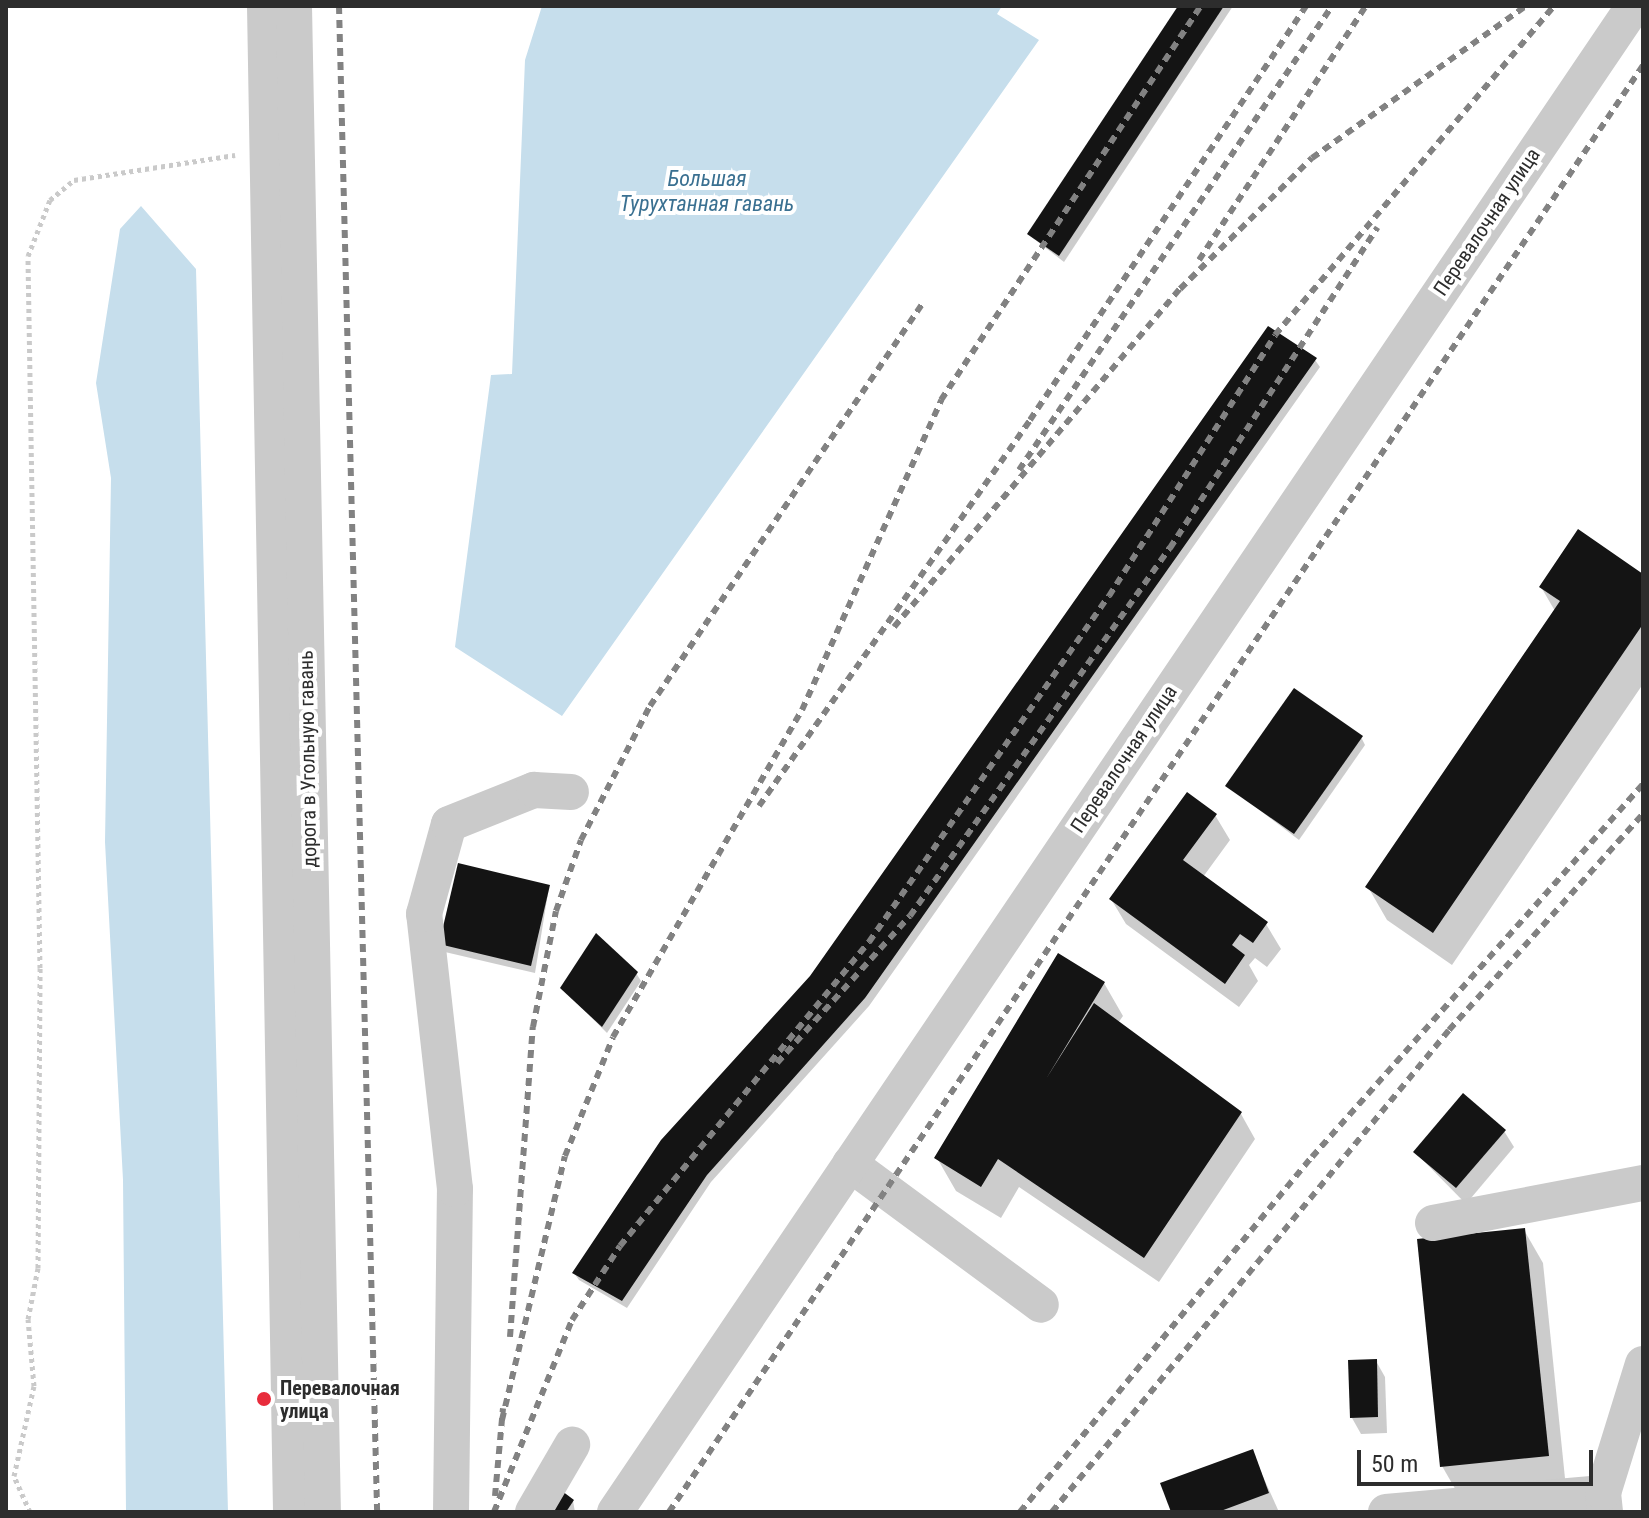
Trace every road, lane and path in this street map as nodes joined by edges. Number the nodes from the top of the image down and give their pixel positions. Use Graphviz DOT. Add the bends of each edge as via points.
graph roads {
  1 [pos="265,6"];
  2 [pos="294,6"];
  3 [pos="1634,6"];
  4 [pos="236,154"];
  5 [pos="571,792"];
  6 [pos="850,1164"];
  7 [pos="1643,1183"];
  8 [pos="1433,1223"];
  9 [pos="1041,1305"];
  10 [pos="1643,1364"];
  11 [pos="572,1445"];
  12 [pos="1604,1502"];
  13 [pos="30,1512"];
  14 [pos="291,1512"];
  15 [pos="323,1512"];
  16 [pos="451,1512"];
  17 [pos="533,1512"];
  18 [pos="615,1512"];
  19 [pos="1386,1512"];
  1 -- 14 [label="street, дорога в Угольную гавань"];
  2 -- 15 [label="street, дорога в Угольную гавань"];
  3 -- 6 [label="street, Перевалочная улица"];
  4 -- 13 [label="path" via="74,180 50,200 28,256 40,968 38,1268 28,1319 34,1386 14,1476"];
  5 -- 16 [label="street" via="534,790 449,824 424,914 455,1189"];
  6 -- 9 [label="street"];
  6 -- 18 [label="street, Перевалочная улица"];
  7 -- 8 [label="street"];
  10 -- 12 [label="street"];
  11 -- 17 [label="street"];
  12 -- 19 [label="street"];
}
